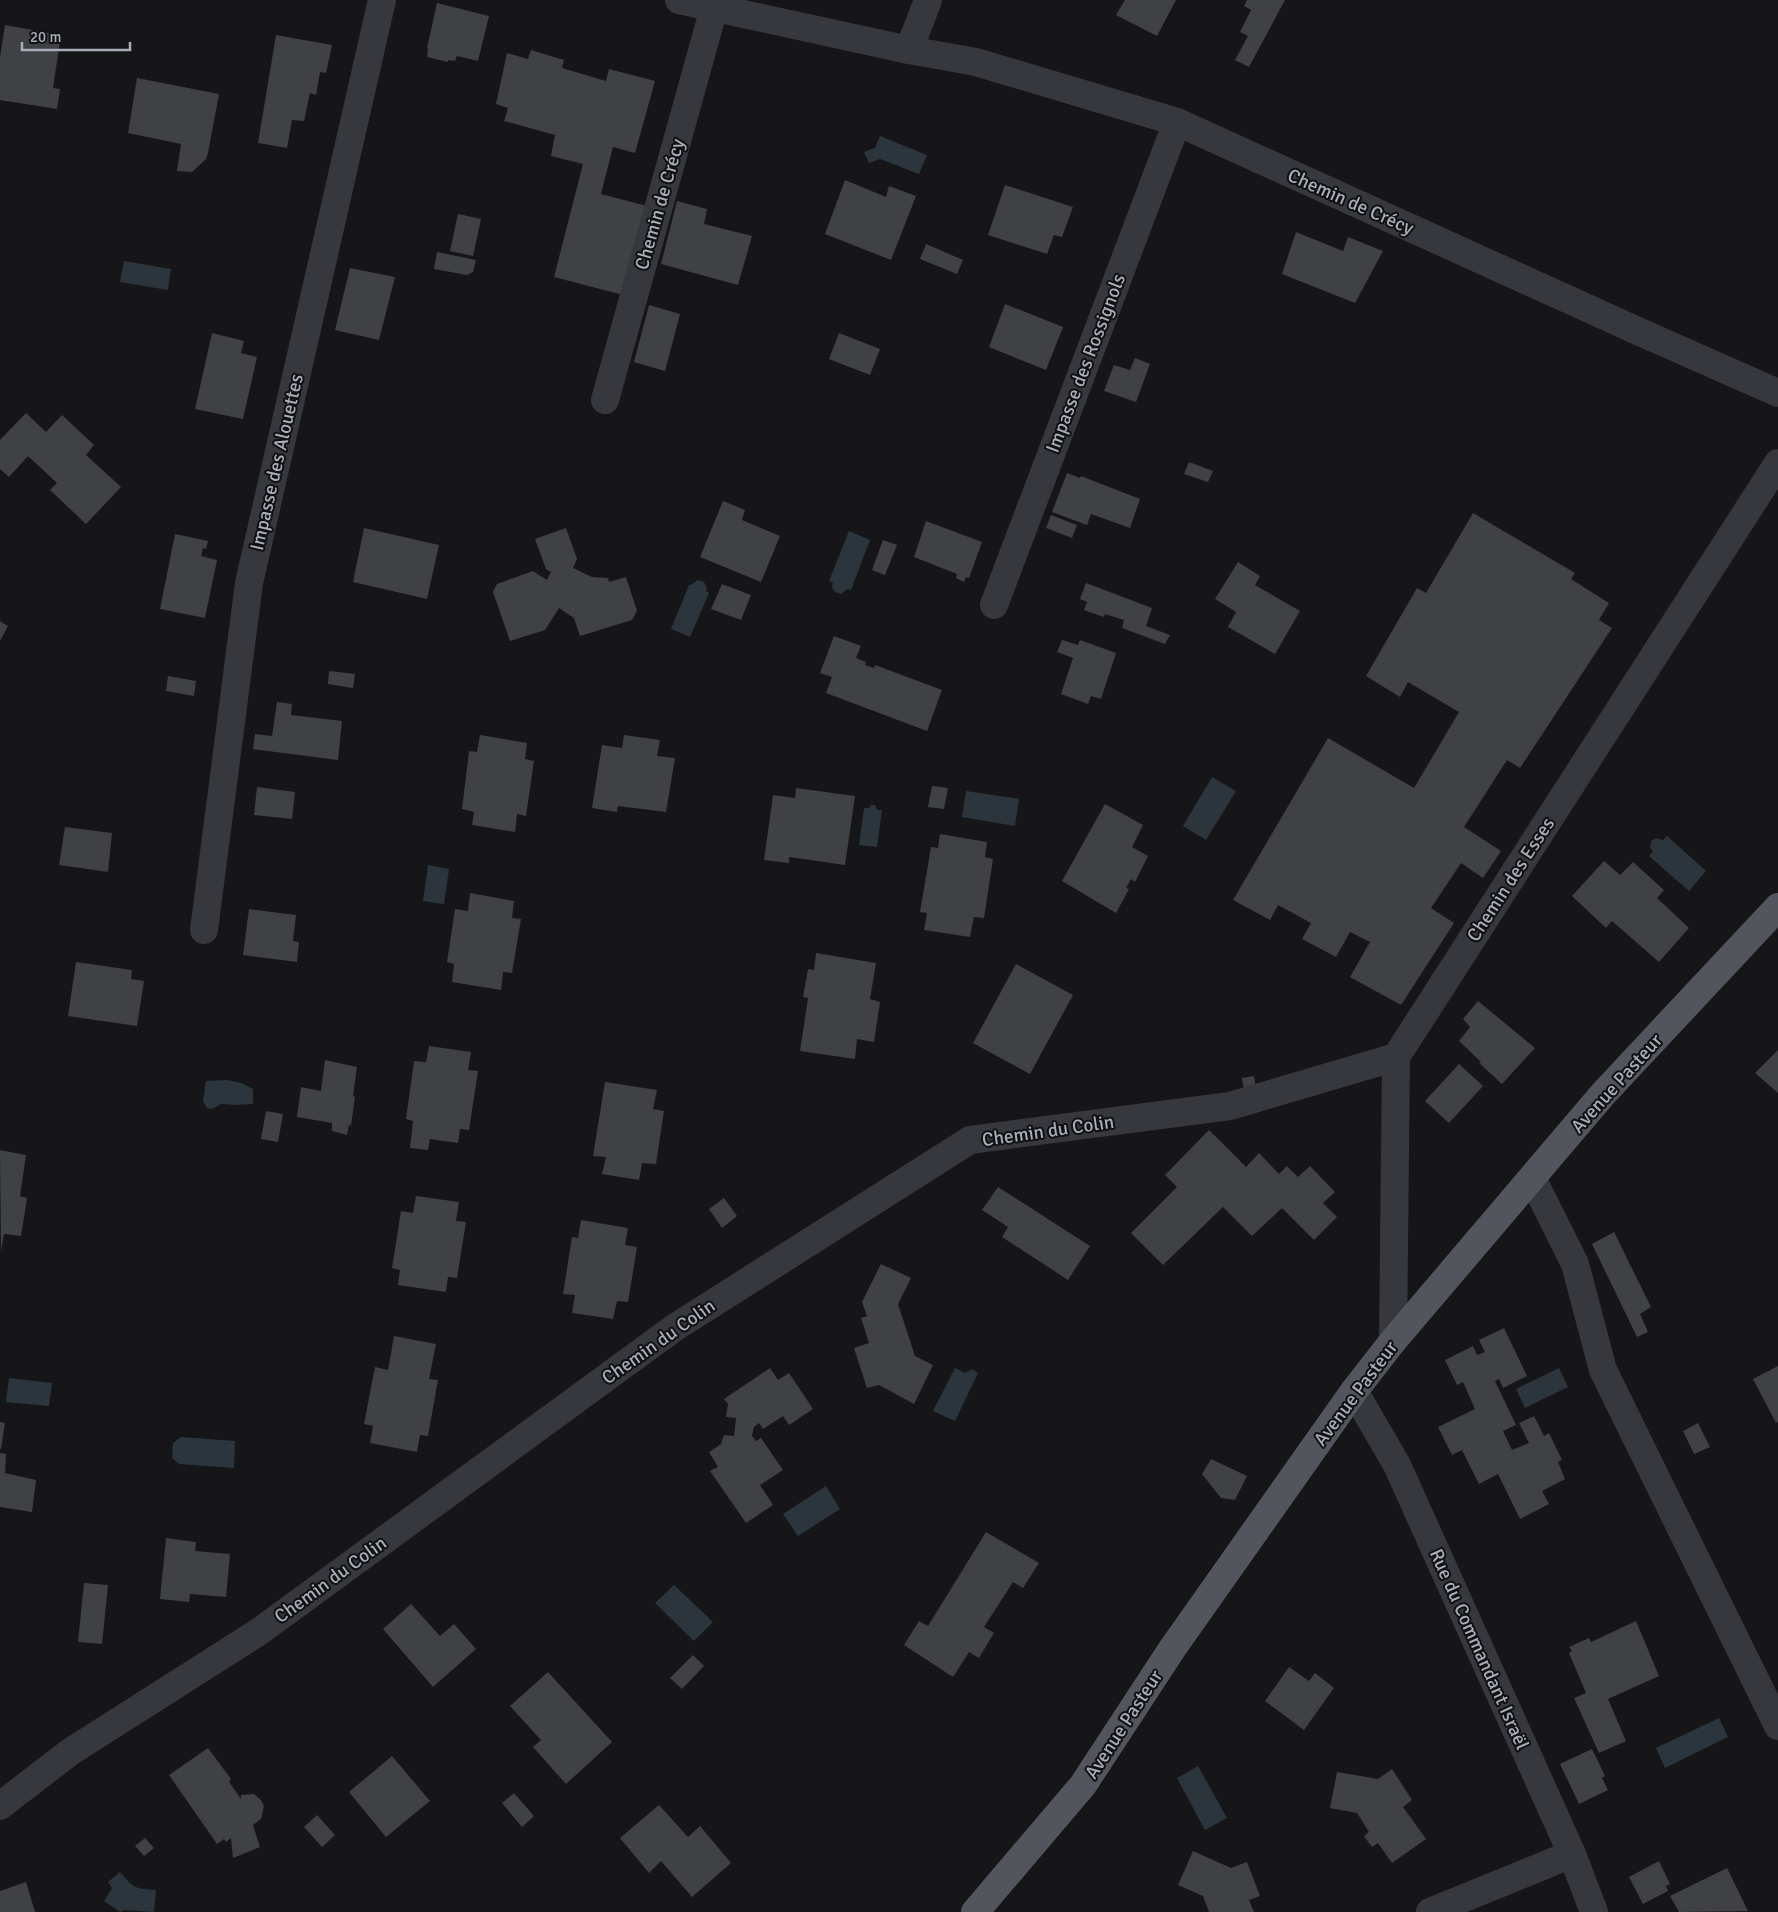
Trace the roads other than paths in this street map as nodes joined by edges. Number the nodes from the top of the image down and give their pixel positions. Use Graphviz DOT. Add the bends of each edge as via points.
graph roads {
  1 [pos="382,0"];
  2 [pos="679,0"];
  3 [pos="928,0"];
  4 [pos="714,8"];
  5 [pos="909,50"];
  6 [pos="1177,122"];
  7 [pos="1778,393"];
  8 [pos="605,400"];
  9 [pos="1778,463"];
  10 [pos="994,605"];
  11 [pos="1778,907"];
  12 [pos="204,930"];
  13 [pos="1396,1057"];
  14 [pos="1532,1178"];
  15 [pos="1393,1341"];
  16 [pos="1354,1391"];
  17 [pos="1778,1726"];
  18 [pos="0,1806"];
  19 [pos="1572,1854"];
  20 [pos="975,1912"];
  21 [pos="1430,1912"];
  22 [pos="1594,1912"];
  1 -- 12 [label="street, Impasse des Alouettes" via="249,583"];
  2 -- 4 [label="street, Chemin de Crécy"];
  3 -- 5 [label="street"];
  4 -- 5 [label="street, Chemin de Crécy"];
  4 -- 8 [label="street, Chemin de Crécy"];
  5 -- 6 [label="street, Chemin de Crécy" via="976,62"];
  6 -- 7 [label="street, Chemin de Crécy"];
  6 -- 10 [label="street, Impasse des Rossignols"];
  9 -- 13 [label="street, Chemin des Esses"];
  11 -- 14 [label="main road, Avenue Pasteur" via="1603,1094"];
  13 -- 15 [label="street"];
  13 -- 18 [label="street, Chemin du Colin" via="1230,1106 970,1140 674,1328 260,1631 70,1752"];
  14 -- 15 [label="main road, Avenue Pasteur"];
  14 -- 17 [label="street" via="1574,1264 1603,1370"];
  15 -- 16 [label="main road, Avenue Pasteur"];
  16 -- 19 [label="street, Rue du Commandant Israël" via="1397,1465"];
  16 -- 20 [label="main road, Avenue Pasteur" via="1172,1649 1083,1785"];
  19 -- 21 [label="street"];
  19 -- 22 [label="street, Rue du Commandant Israël"];
}
